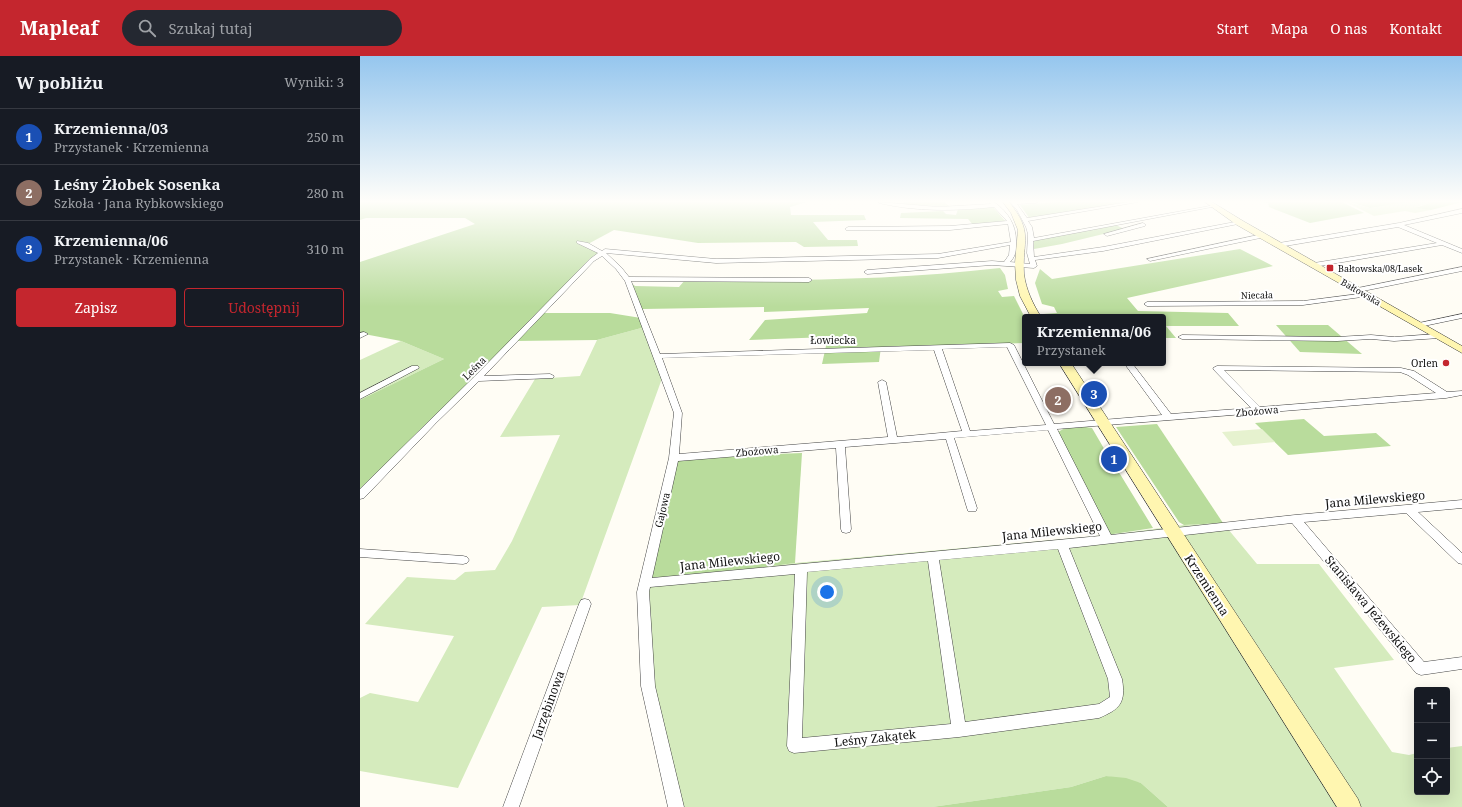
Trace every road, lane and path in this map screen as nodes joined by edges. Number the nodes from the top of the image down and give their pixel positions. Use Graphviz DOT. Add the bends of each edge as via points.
graph roads {
  1 [pos="1014,237"];
  2 [pos="1023,237"];
  3 [pos="1048,237"];
  4 [pos="1163,237"];
  5 [pos="1257,237"];
  6 [pos="1264,237"];
  7 [pos="1327,237"];
  8 [pos="1429,237"];
  9 [pos="1031,240"];
  10 [pos="580,242"];
  11 [pos="1014,243"];
  12 [pos="1462,243"];
  13 [pos="1279,245"];
  14 [pos="1449,246"];
  15 [pos="1462,248"];
  16 [pos="966,250"];
  17 [pos="1462,251"];
  18 [pos="600,254"];
  19 [pos="1033,259"];
  20 [pos="1150,259"];
  21 [pos="978,264"];
  22 [pos="1005,264"];
  23 [pos="1020,265"];
  24 [pos="1314,265"];
  25 [pos="1462,269"];
  26 [pos="866,272"];
  27 [pos="627,279"];
  28 [pos="809,280"];
  29 [pos="1358,290"];
  30 [pos="1367,295"];
  31 [pos="1147,304"];
  32 [pos="1034,314"];
  33 [pos="1462,316"];
  34 [pos="1419,325"];
  35 [pos="1437,336"];
  36 [pos="1182,337"];
  37 [pos="937,347"];
  38 [pos="1462,350"];
  39 [pos="656,356"];
  40 [pos="1067,366"];
  41 [pos="1130,366"];
  42 [pos="415,368"];
  43 [pos="550,376"];
  44 [pos="477,379"];
  45 [pos="882,382"];
  46 [pos="1462,393"];
  47 [pos="1446,395"];
  48 [pos="360,396"];
  49 [pos="1258,410"];
  50 [pos="1168,418"];
  51 [pos="1103,423"];
  52 [pos="1052,427"];
  53 [pos="967,434"];
  54 [pos="949,435"];
  55 [pos="893,439"];
  56 [pos="840,444"];
  57 [pos="674,458"];
  58 [pos="360,495"];
  59 [pos="1462,504"];
  60 [pos="972,508"];
  61 [pos="1410,509"];
  62 [pos="1295,519"];
  63 [pos="846,529"];
  64 [pos="1173,532"];
  65 [pos="1107,538"];
  66 [pos="1062,544"];
  67 [pos="360,553"];
  68 [pos="933,556"];
  69 [pos="463,560"];
  70 [pos="1462,560"];
  71 [pos="801,568"];
  72 [pos="645,583"];
  73 [pos="585,604"];
  74 [pos="1462,663"];
  75 [pos="959,730"];
  76 [pos="511,807"];
  77 [pos="676,807"];
  78 [pos="1350,807"];
  1 -- 11 [label="street"];
  2 -- 23 [label="main road"];
  3 -- 9 [label="street"];
  4 -- 19 [label="street"];
  5 -- 20 [label="street"];
  6 -- 13 [label="main road, Bałtowska"];
  7 -- 13 [label="street"];
  8 -- 14 [label="street"];
  9 -- 19 [label="street" via="1030,253"];
  10 -- 18 [label="street, Gajowa" via="588,244"];
  11 -- 16 [label="street"];
  11 -- 22 [label="street" via="1011,257"];
  12 -- 14 [label="street"];
  13 -- 24 [label="main road, Bałtowska"];
  14 -- 15 [label="street"];
  14 -- 17 [label="street"];
  14 -- 24 [label="street"];
  16 -- 18 [label="street" via="938,256 716,261 605,251"];
  16 -- 21 [label="street"];
  18 -- 27 [label="street, Gajowa" via="612,260"];
  18 -- 44 [label="street, Leśna"];
  19 -- 23 [label="street" via="1034,266"];
  21 -- 22 [label="street"];
  21 -- 26 [label="street"];
  22 -- 23 [label="street"];
  23 -- 32 [label="main road" via="1027,303"];
  24 -- 29 [label="main road, Bałtowska"];
  25 -- 29 [label="street"];
  27 -- 28 [label="street"];
  27 -- 39 [label="street, Gajowa"];
  29 -- 30 [label="main road, Bałtowska"];
  30 -- 31 [label="street, Niecała" via="1303,303"];
  30 -- 34 [label="main road, Bałtowska"];
  33 -- 34 [label="street"];
  34 -- 35 [label="main road, Bałtowska"];
  35 -- 36 [label="street" via="1394,339"];
  35 -- 38 [label="main road, Bałtowska"];
  37 -- 39 [label="street, Łowiecka"];
  37 -- 52 [label="street, Łowiecka" via="1010,344"];
  37 -- 53 [label="street"];
  39 -- 57 [label="street, Gajowa" via="678,413"];
  40 -- 51 [label="main road, Krzemienna"];
  41 -- 50 [label="street"];
  42 -- 48 [label="street"];
  43 -- 44 [label="street"];
  44 -- 58 [label="street, Leśna"];
  45 -- 55 [label="street"];
  46 -- 47 [label="street, Zbożowa"];
  47 -- 49 [label="street, Zbożowa"];
  47 -- 49 [label="street" via="1411,373 1401,370 1217,368"];
  49 -- 50 [label="street, Zbożowa"];
  50 -- 51 [label="street, Zbożowa"];
  51 -- 52 [label="street, Zbożowa"];
  51 -- 64 [label="main road, Krzemienna"];
  52 -- 53 [label="street, Zbożowa"];
  52 -- 65 [label="street"];
  53 -- 54 [label="street, Zbożowa"];
  54 -- 55 [label="street, Zbożowa"];
  54 -- 60 [label="street"];
  55 -- 56 [label="street, Zbożowa"];
  56 -- 57 [label="street, Zbożowa"];
  56 -- 63 [label="street"];
  57 -- 72 [label="street, Gajowa"];
  59 -- 61 [label="street, Jana Milewskiego"];
  61 -- 62 [label="street, Jana Milewskiego"];
  61 -- 70 [label="street"];
  62 -- 64 [label="street, Jana Milewskiego"];
  62 -- 74 [label="street, Stanisława Jeżewskiego" via="1421,669"];
  64 -- 65 [label="street, Jana Milewskiego"];
  64 -- 78 [label="main road, Krzemienna"];
  65 -- 66 [label="street, Jana Milewskiego"];
  66 -- 68 [label="street, Jana Milewskiego"];
  66 -- 75 [label="street" via="1115,679 1118,693 1114,702 1099,711"];
  67 -- 69 [label="street"];
  68 -- 71 [label="street, Jana Milewskiego"];
  68 -- 75 [label="street"];
  71 -- 72 [label="street, Jana Milewskiego"];
  71 -- 75 [label="street, Leśny Zakątek" via="794,746"];
  72 -- 77 [label="street, Gajowa" via="643,592 648,686"];
  73 -- 76 [label="street, Jarzębinowa"];
}
